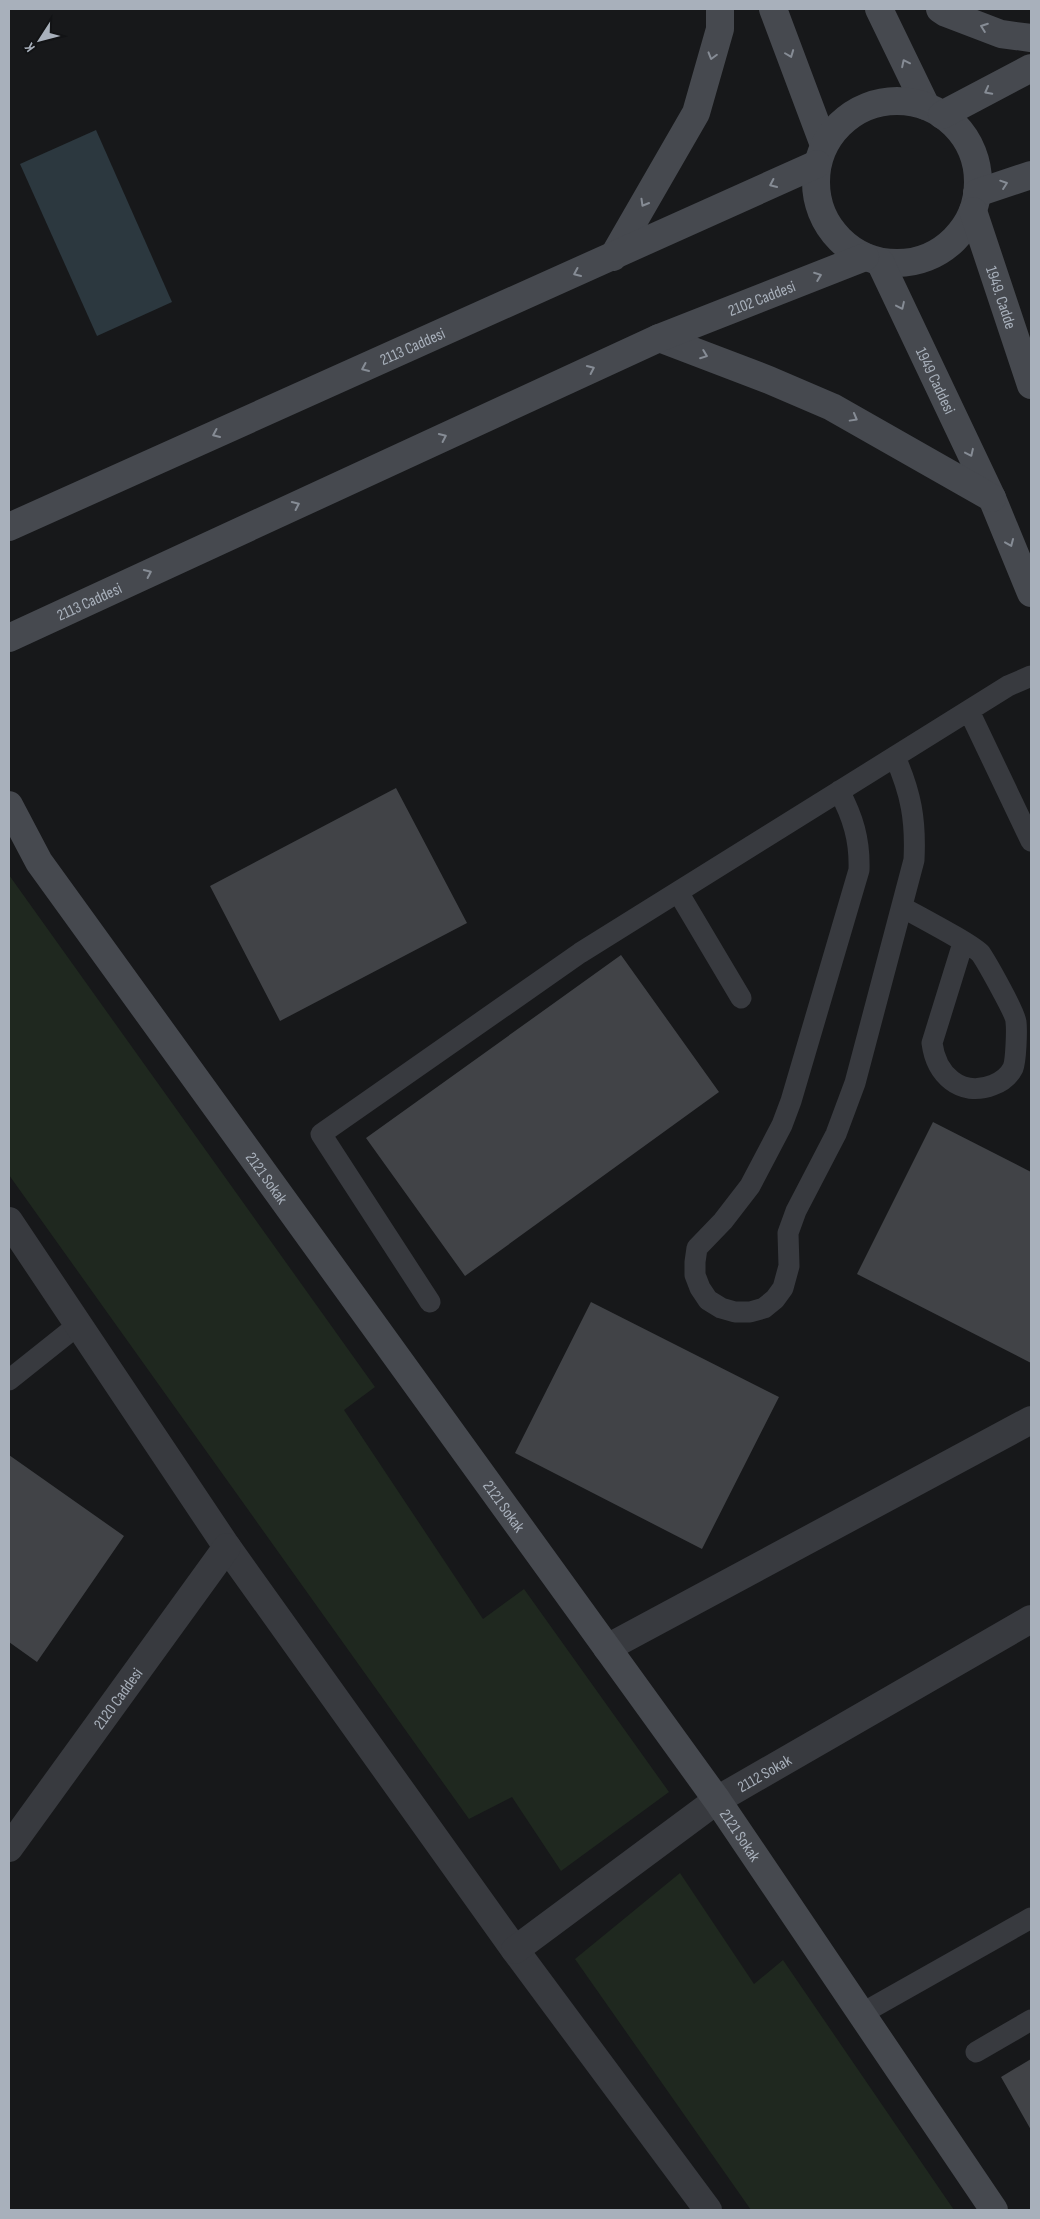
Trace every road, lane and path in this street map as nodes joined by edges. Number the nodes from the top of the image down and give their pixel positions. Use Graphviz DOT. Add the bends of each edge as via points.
graph roads {
  1 [pos="720,9"];
  2 [pos="773,9"];
  3 [pos="879,9"];
  4 [pos="940,9"];
  5 [pos="1031,38"];
  6 [pos="1031,68"];
  7 [pos="934,111"];
  8 [pos="820,154"];
  9 [pos="1031,175"];
  10 [pos="975,202"];
  11 [pos="613,257"];
  12 [pos="873,260"];
  13 [pos="658,338"];
  14 [pos="1031,385"];
  15 [pos="992,498"];
  16 [pos="9,527"];
  17 [pos="1031,593"];
  18 [pos="9,638"];
  19 [pos="1031,676"];
  20 [pos="968,711"];
  21 [pos="895,757"];
  22 [pos="839,791"];
  23 [pos="9,806"];
  24 [pos="1031,841"];
  25 [pos="678,892"];
  26 [pos="902,907"];
  27 [pos="963,943"];
  28 [pos="741,998"];
  29 [pos="9,1221"];
  30 [pos="430,1302"];
  31 [pos="78,1325"];
  32 [pos="9,1380"];
  33 [pos="1031,1420"];
  34 [pos="227,1547"];
  35 [pos="1031,1619"];
  36 [pos="607,1648"];
  37 [pos="717,1800"];
  38 [pos="9,1848"];
  39 [pos="1031,1918"];
  40 [pos="515,1950"];
  41 [pos="861,2014"];
  42 [pos="1031,2020"];
  43 [pos="976,2052"];
  44 [pos="708,2210"];
  45 [pos="994,2210"];
  1 -- 11 [label="street, one-way" via="720,29 696,113"];
  2 -- 8 [label="street, one-way"];
  7 -- 3 [label="street, one-way"];
  5 -- 4 [label="street, one-way" via="1001,34"];
  6 -- 7 [label="street, one-way"];
  7 -- 8 [label="street" via="907,101 867,106 842,122"];
  7 -- 10 [label="street" via="956,127 967,141 974,158"];
  8 -- 11 [label="street, 2113 Caddesi, one-way"];
  8 -- 12 [label="street" via="816,192 824,219 841,242"];
  10 -- 9 [label="street, one-way"];
  10 -- 12 [label="street" via="966,226 956,239 936,253 913,262"];
  10 -- 14 [label="street, 1949. Cadde"];
  11 -- 16 [label="street, 2113 Caddesi, one-way"];
  13 -- 12 [label="street, 2102 Caddesi, one-way"];
  12 -- 15 [label="street, 1949 Caddesi, one-way"];
  13 -- 15 [label="street, one-way" via="832,406"];
  18 -- 13 [label="street, 2113 Caddesi, one-way"];
  15 -- 17 [label="street, one-way"];
  19 -- 20 [label="lane"];
  20 -- 21 [label="lane"];
  20 -- 24 [label="lane"];
  21 -- 22 [label="lane"];
  21 -- 26 [label="lane" via="912,804 916,832 914,860"];
  22 -- 25 [label="lane"];
  22 -- 26 [label="lane" via="850,811 856,833 859,860 855,889 782,1125 750,1186 697,1248 694,1262 700,1288 708,1300 721,1308 735,1312 764,1308 783,1288 789,1266 788,1233 836,1134 855,1083"];
  23 -- 36 [label="street, 2121 Sokak" via="40,862"];
  25 -- 28 [label="lane"];
  25 -- 30 [label="lane" via="580,953 321,1134"];
  26 -- 27 [label="lane"];
  27 -- 27 [label="lane" via="932,1043 934,1058 950,1081 962,1087 986,1088 1007,1077 1013,1067 1017,1021 980,953"];
  29 -- 31 [label="street"];
  31 -- 32 [label="lane"];
  31 -- 34 [label="street"];
  33 -- 36 [label="street"];
  34 -- 38 [label="street, 2120 Caddesi"];
  34 -- 40 [label="street"];
  35 -- 37 [label="street, 2112 Sokak"];
  36 -- 37 [label="street, 2121 Sokak"];
  37 -- 40 [label="street, 2112 Sokak"];
  37 -- 41 [label="street, 2121 Sokak"];
  39 -- 41 [label="lane"];
  40 -- 44 [label="street"];
  41 -- 45 [label="street, 2121 Sokak"];
  42 -- 43 [label="lane"];
}
